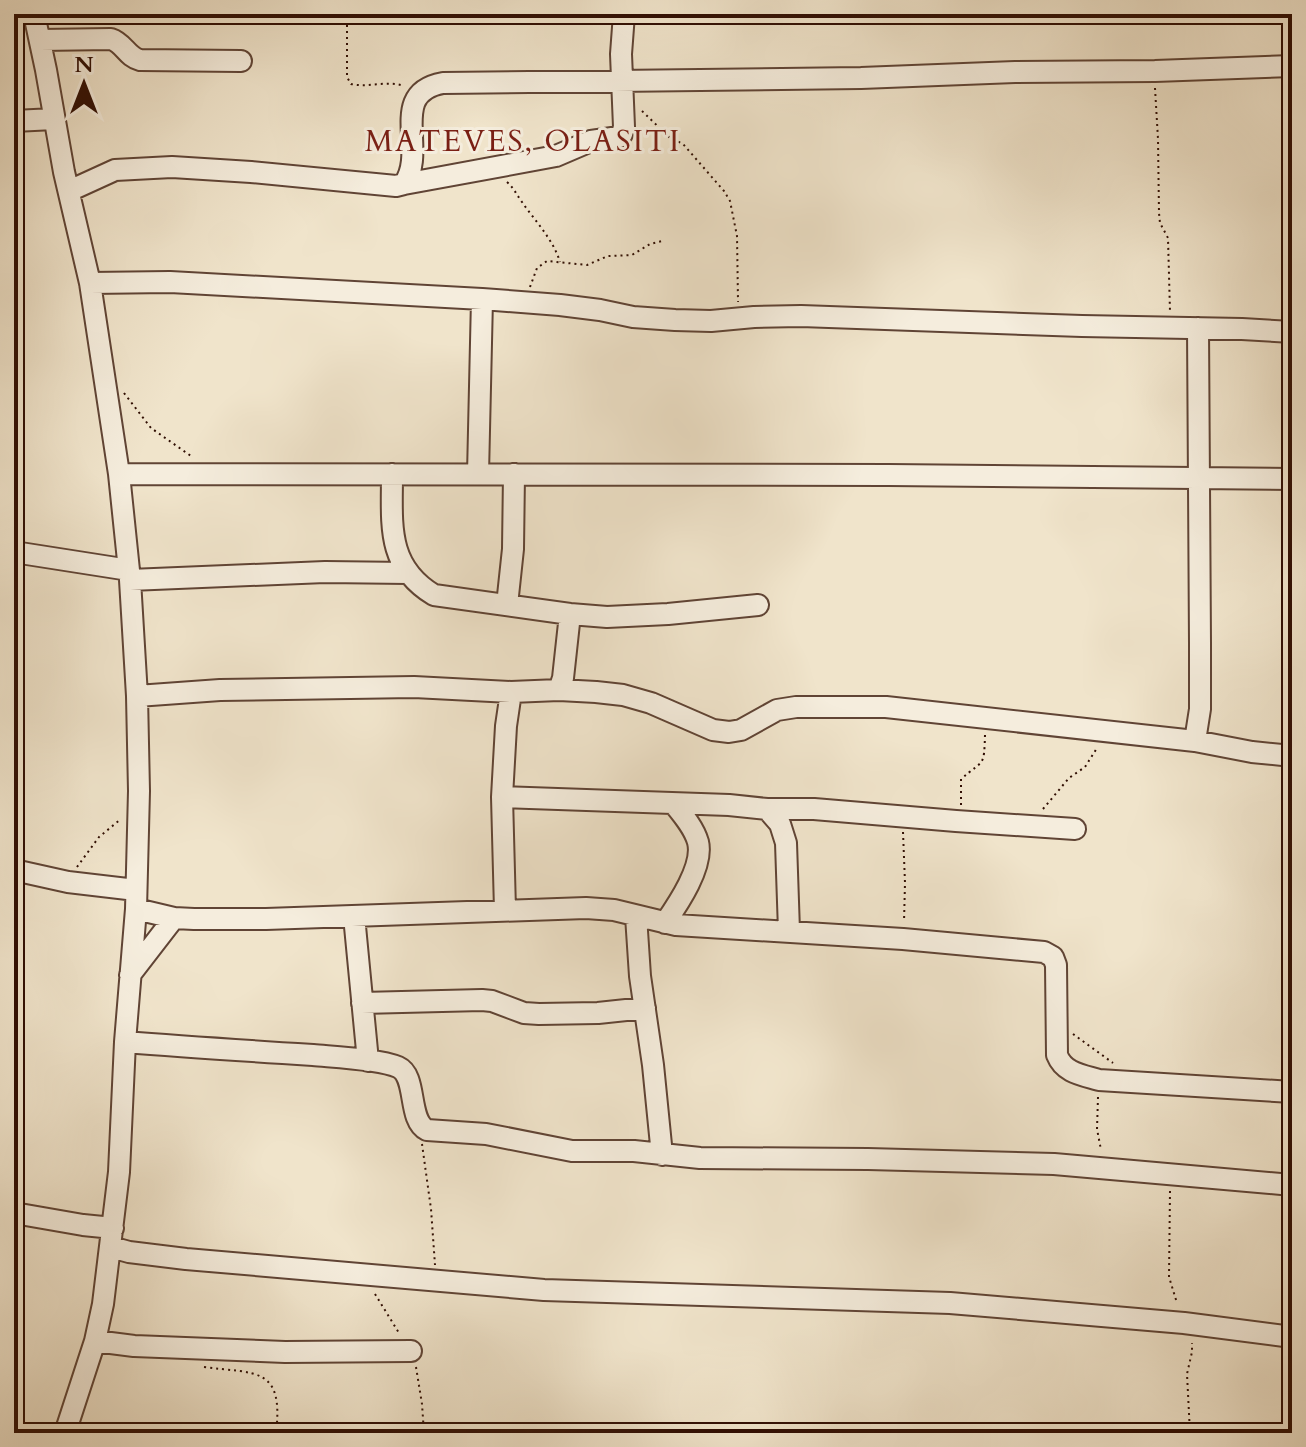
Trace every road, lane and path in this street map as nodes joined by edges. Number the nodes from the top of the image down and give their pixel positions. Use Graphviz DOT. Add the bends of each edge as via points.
graph roads {
  1 [pos="34,14"];
  2 [pos="343,14"];
  3 [pos="624,14"];
  4 [pos="40,40"];
  5 [pos="241,61"];
  6 [pos="1292,66"];
  7 [pos="1155,71"];
  8 [pos="622,88"];
  9 [pos="417,97"];
  10 [pos="54,119"];
  11 [pos="14,121"];
  12 [pos="485,170"];
  13 [pos="404,184"];
  14 [pos="69,191"];
  15 [pos="662,241"];
  16 [pos="560,262"];
  17 [pos="90,283"];
  18 [pos="482,299"];
  19 [pos="524,303"];
  20 [pos="739,318"];
  21 [pos="1170,327"];
  22 [pos="1198,328"];
  23 [pos="1292,332"];
  24 [pos="118,384"];
  25 [pos="119,474"];
  26 [pos="214,474"];
  27 [pos="392,474"];
  28 [pos="478,474"];
  29 [pos="514,474"];
  30 [pos="1199,479"];
  31 [pos="1292,479"];
  32 [pos="14,552"];
  33 [pos="408,573"];
  34 [pos="130,575"];
  35 [pos="507,605"];
  36 [pos="758,605"];
  37 [pos="570,614"];
  38 [pos="559,690"];
  39 [pos="511,692"];
  40 [pos="137,696"];
  41 [pos="986,719"];
  42 [pos="1106,733"];
  43 [pos="1195,741"];
  44 [pos="1292,756"];
  45 [pos="502,797"];
  46 [pos="674,804"];
  47 [pos="138,805"];
  48 [pos="767,809"];
  49 [pos="912,817"];
  50 [pos="956,821"];
  51 [pos="1032,826"];
  52 [pos="1075,829"];
  53 [pos="14,870"];
  54 [pos="68,882"];
  55 [pos="136,900"];
  56 [pos="505,910"];
  57 [pos="354,916"];
  58 [pos="636,916"];
  59 [pos="174,918"];
  60 [pos="665,923"];
  61 [pos="789,931"];
  62 [pos="903,939"];
  63 [pos="130,975"];
  64 [pos="362,1003"];
  65 [pos="645,1008"];
  66 [pos="1057,1020"];
  67 [pos="125,1042"];
  68 [pos="368,1061"];
  69 [pos="1115,1064"];
  70 [pos="1099,1080"];
  71 [pos="1292,1092"];
  72 [pos="421,1127"];
  73 [pos="662,1155"];
  74 [pos="1104,1169"];
  75 [pos="1171,1173"];
  76 [pos="1292,1185"];
  77 [pos="14,1213"];
  78 [pos="112,1237"];
  79 [pos="435,1281"];
  80 [pos="1184,1323"];
  81 [pos="1292,1337"];
  82 [pos="95,1341"];
  83 [pos="411,1351"];
  84 [pos="198,1366"];
  85 [pos="65,1433"];
  86 [pos="276,1433"];
  87 [pos="1190,1433"];
  1 -- 4 [label="street"];
  2 -- 9 [label="path" via="351,84 399,84"];
  3 -- 8 [label="street"];
  4 -- 5 [label="street" via="115,40 140,60"];
  4 -- 10 [label="street"];
  6 -- 7 [label="street"];
  7 -- 8 [label="street"];
  7 -- 21 [label="path" via="1159,213 1168,238"];
  8 -- 9 [label="street" via="443,83 428,86"];
  8 -- 12 [label="street" via="624,127 619,137"];
  8 -- 20 [label="path" via="669,137 683,144 730,201 737,236"];
  9 -- 13 [label="street" via="413,167"];
  10 -- 11 [label="street"];
  10 -- 14 [label="street"];
  12 -- 13 [label="street"];
  12 -- 16 [label="path" via="515,189"];
  13 -- 14 [label="street" via="172,167 126,168"];
  14 -- 17 [label="street"];
  15 -- 16 [label="path" via="632,255 608,256 587,265"];
  16 -- 19 [label="path" via="547,261 537,268"];
  17 -- 18 [label="street" via="170,282"];
  17 -- 25 [label="street"];
  18 -- 19 [label="street"];
  18 -- 28 [label="street"];
  19 -- 20 [label="street" via="633,317"];
  20 -- 21 [label="street"];
  21 -- 22 [label="street"];
  22 -- 23 [label="street"];
  22 -- 30 [label="street"];
  24 -- 26 [label="path" via="151,428"];
  25 -- 26 [label="street"];
  25 -- 34 [label="street"];
  26 -- 27 [label="street"];
  27 -- 28 [label="street"];
  27 -- 33 [label="street" via="392,532"];
  28 -- 29 [label="street"];
  29 -- 30 [label="street"];
  29 -- 35 [label="street"];
  30 -- 31 [label="street"];
  30 -- 43 [label="street" via="1200,709"];
  32 -- 34 [label="street"];
  33 -- 34 [label="street"];
  33 -- 35 [label="street" via="434,595"];
  34 -- 40 [label="street"];
  35 -- 37 [label="street"];
  36 -- 37 [label="street" via="607,617"];
  37 -- 38 [label="street"];
  38 -- 39 [label="street"];
  38 -- 41 [label="street" via="623,695 729,732 796,707 886,707"];
  39 -- 40 [label="street" via="414,687"];
  39 -- 45 [label="street"];
  40 -- 47 [label="street"];
  41 -- 42 [label="street"];
  41 -- 50 [label="path" via="984,758 961,779"];
  42 -- 43 [label="street"];
  42 -- 51 [label="path" via="1085,767 1069,778"];
  43 -- 44 [label="street"];
  45 -- 46 [label="street"];
  45 -- 56 [label="street"];
  46 -- 48 [label="street"];
  46 -- 60 [label="street" via="697,838 698,855"];
  47 -- 54 [label="path" via="99,837"];
  47 -- 55 [label="street"];
  48 -- 49 [label="street"];
  48 -- 61 [label="street" via="785,835"];
  49 -- 50 [label="street"];
  49 -- 62 [label="path" via="902,829"];
  50 -- 51 [label="street"];
  51 -- 52 [label="street"];
  53 -- 54 [label="street"];
  54 -- 55 [label="street"];
  55 -- 59 [label="street"];
  55 -- 63 [label="street"];
  56 -- 57 [label="street"];
  56 -- 58 [label="street" via="586,908"];
  57 -- 59 [label="street"];
  57 -- 64 [label="street"];
  58 -- 60 [label="street"];
  58 -- 65 [label="street"];
  59 -- 63 [label="street"];
  60 -- 61 [label="street"];
  61 -- 62 [label="street"];
  62 -- 66 [label="street" via="1048,954 1056,965"];
  63 -- 67 [label="street"];
  64 -- 65 [label="street" via="482,1000 539,1014"];
  64 -- 68 [label="street"];
  65 -- 73 [label="street"];
  66 -- 69 [label="path"];
  66 -- 70 [label="street" via="1060,1063"];
  67 -- 68 [label="street"];
  67 -- 78 [label="street"];
  68 -- 72 [label="street" via="404,1071"];
  70 -- 71 [label="street"];
  70 -- 74 [label="path" via="1097,1129"];
  72 -- 73 [label="street" via="572,1151"];
  72 -- 79 [label="path"];
  73 -- 74 [label="street"];
  74 -- 75 [label="street"];
  75 -- 76 [label="street"];
  75 -- 80 [label="path" via="1169,1277"];
  77 -- 78 [label="street"];
  78 -- 79 [label="street" via="129,1252"];
  78 -- 82 [label="street"];
  79 -- 80 [label="street" via="544,1290 950,1303"];
  80 -- 81 [label="street"];
  80 -- 87 [label="path" via="1192,1347 1187,1374"];
  82 -- 83 [label="street" via="285,1352"];
  82 -- 85 [label="street"];
  84 -- 86 [label="path" via="266,1379 278,1400"];
}
